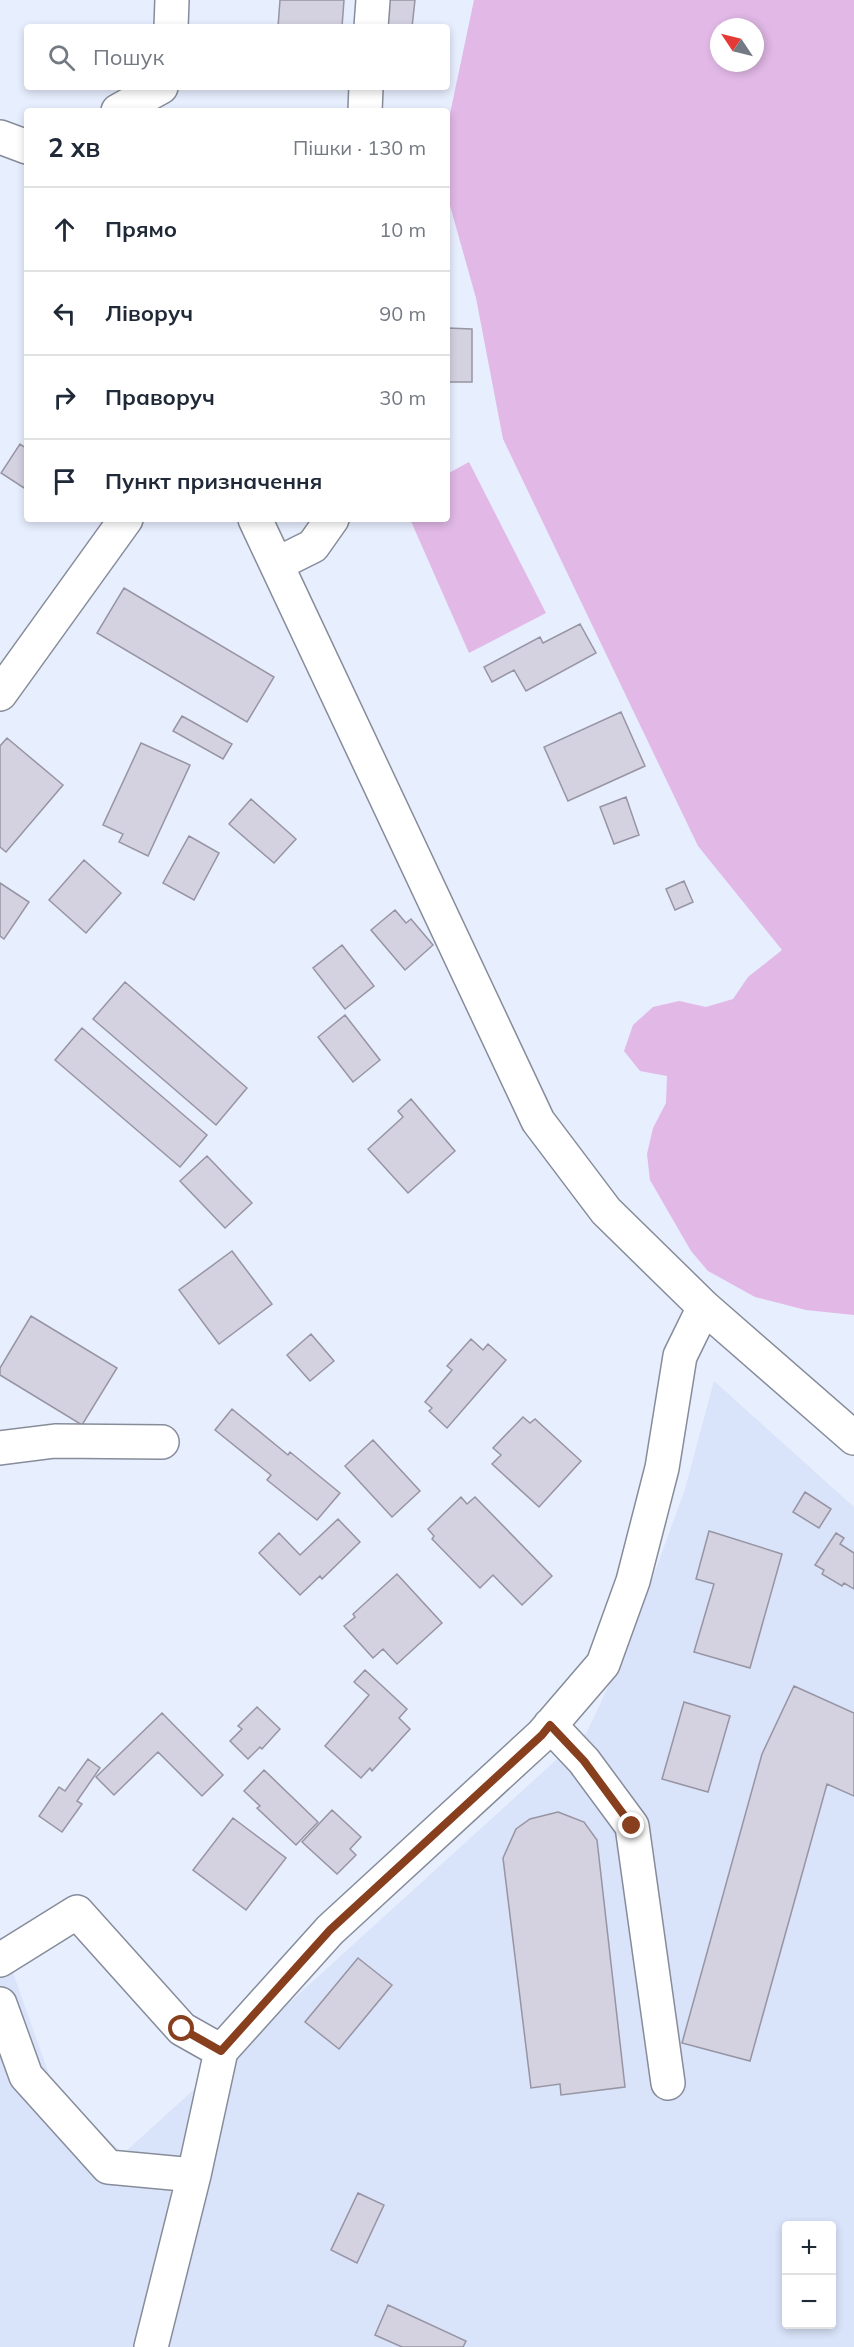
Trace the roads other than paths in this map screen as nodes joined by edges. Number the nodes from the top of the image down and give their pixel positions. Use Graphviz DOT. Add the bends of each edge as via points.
graph roads {
  1 [pos="172,0"];
  2 [pos="373,0"];
  3 [pos="171,24"];
  4 [pos="371,24"];
  5 [pos="156,90"];
  6 [pos="168,90"];
  7 [pos="366,90"];
  8 [pos="123,108"];
  9 [pos="166,108"];
  10 [pos="365,108"];
  11 [pos="0,137"];
  12 [pos="24,146"];
  13 [pos="124,522"];
  14 [pos="256,522"];
  15 [pos="330,522"];
  16 [pos="277,564"];
  17 [pos="0,694"];
  18 [pos="704,1307"];
  19 [pos="854,1438"];
  20 [pos="162,1442"];
  21 [pos="0,1448"];
  22 [pos="550,1725"];
  23 [pos="0,1960"];
  24 [pos="0,2004"];
  25 [pos="221,2051"];
  26 [pos="668,2083"];
  27 [pos="194,2175"];
  28 [pos="151,2347"];
  1 -- 3 [label="street"];
  2 -- 4 [label="street"];
  5 -- 8 [label="street"];
  6 -- 9 [label="street"];
  7 -- 10 [label="street"];
  11 -- 12 [label="street"];
  13 -- 17 [label="street"];
  14 -- 16 [label="street"];
  15 -- 16 [label="street" via="312,546"];
  16 -- 18 [label="street" via="538,1121 606,1211"];
  18 -- 19 [label="street"];
  18 -- 22 [label="street" via="680,1356 659,1480 633,1581 603,1664"];
  20 -- 21 [label="street" via="55,1441"];
  22 -- 25 [label="street" via="330,1930"];
  22 -- 26 [label="street" via="584,1761 632,1826"];
  23 -- 25 [label="street" via="77,1912 182,2029"];
  24 -- 27 [label="street" via="26,2076 108,2167"];
  25 -- 27 [label="street"];
  27 -- 28 [label="street"];
}
